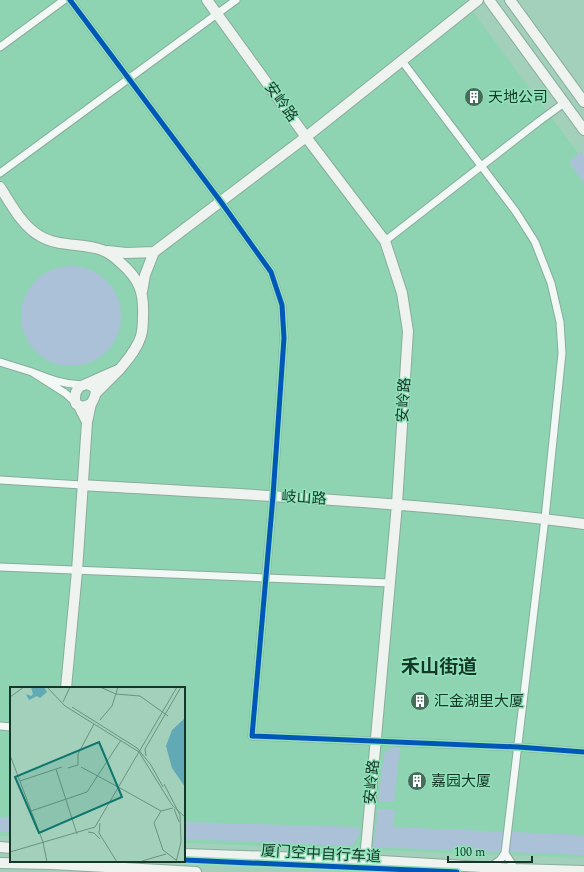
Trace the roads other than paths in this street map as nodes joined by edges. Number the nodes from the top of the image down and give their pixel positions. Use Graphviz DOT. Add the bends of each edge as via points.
graph roads {
  1 [pos="64,0"];
  2 [pos="70,0"];
  3 [pos="207,0"];
  4 [pos="236,0"];
  5 [pos="478,0"];
  6 [pos="489,0"];
  7 [pos="510,0"];
  8 [pos="217,14"];
  9 [pos="0,46"];
  10 [pos="402,61"];
  11 [pos="534,61"];
  12 [pos="129,79"];
  13 [pos="581,90"];
  14 [pos="584,102"];
  15 [pos="564,104"];
  16 [pos="584,120"];
  17 [pos="584,130"];
  18 [pos="306,137"];
  19 [pos="481,166"];
  20 [pos="0,173"];
  21 [pos="0,187"];
  22 [pos="221,202"];
  23 [pos="385,241"];
  24 [pos="103,251"];
  25 [pos="154,252"];
  26 [pos="142,292"];
  27 [pos="0,362"];
  28 [pos="120,370"];
  29 [pos="32,372"];
  30 [pos="84,384"];
  31 [pos="96,393"];
  32 [pos="77,404"];
  33 [pos="91,404"];
  34 [pos="87,422"];
  35 [pos="0,480"];
  36 [pos="82,485"];
  37 [pos="273,496"];
  38 [pos="397,504"];
  39 [pos="545,518"];
  40 [pos="584,524"];
  41 [pos="0,567"];
  42 [pos="78,571"];
  43 [pos="266,578"];
  44 [pos="390,583"];
  45 [pos="66,687"];
  46 [pos="376,742"];
  47 [pos="518,747"];
  48 [pos="584,752"];
  49 [pos="0,847"];
  50 [pos="10,848"];
  51 [pos="505,853"];
  52 [pos="185,854"];
  53 [pos="365,860"];
  54 [pos="0,863"];
  55 [pos="489,868"];
  56 [pos="515,869"];
  57 [pos="584,871"];
  58 [pos="196,872"];
  1 -- 9 [label="street"];
  2 -- 12 [label="street"];
  3 -- 8 [label="main road, 安岭路"];
  4 -- 8 [label="street"];
  5 -- 10 [label="main road"];
  6 -- 11 [label="main road"];
  7 -- 13 [label="main road"];
  8 -- 12 [label="street"];
  8 -- 18 [label="main road, 安岭路"];
  10 -- 18 [label="main road"];
  10 -- 19 [label="street"];
  11 -- 15 [label="main road"];
  11 -- 16 [label="main road"];
  12 -- 20 [label="street"];
  12 -- 22 [label="street"];
  13 -- 14 [label="main road"];
  15 -- 17 [label="main road"];
  15 -- 19 [label="street"];
  18 -- 22 [label="main road"];
  18 -- 23 [label="main road, 安岭路"];
  19 -- 23 [label="street"];
  19 -- 39 [label="street" via="535,242 552,283 560,322 562,353"];
  21 -- 24 [label="main road" via="24,223 41,237"];
  22 -- 25 [label="main road"];
  22 -- 37 [label="street" via="271,272 282,305 284,338"];
  23 -- 38 [label="main road, 安岭路" via="402,293 408,331"];
  24 -- 25 [label="main road"];
  24 -- 26 [label="main road" via="116,258 131,272"];
  25 -- 26 [label="main road" via="144,275"];
  26 -- 28 [label="main road" via="144,305 140,336"];
  27 -- 29 [label="street"];
  28 -- 30 [label="main road"];
  28 -- 31 [label="main road"];
  29 -- 30 [label="street" via="56,382"];
  29 -- 32 [label="street" via="66,392"];
  30 -- 31 [label="main road" via="94,386"];
  30 -- 32 [label="main road" via="77,390"];
  31 -- 33 [label="main road"];
  32 -- 33 [label="main road" via="83,407"];
  32 -- 34 [label="main road"];
  33 -- 34 [label="main road"];
  34 -- 36 [label="main road"];
  35 -- 36 [label="street, 岐山路"];
  36 -- 37 [label="main road, 岐山路"];
  36 -- 42 [label="main road"];
  37 -- 38 [label="main road, 岐山路"];
  37 -- 43 [label="street"];
  38 -- 39 [label="main road, 岐山路"];
  38 -- 44 [label="main road, 安岭路"];
  39 -- 40 [label="main road, 岐山路"];
  39 -- 47 [label="street"];
  41 -- 42 [label="street"];
  42 -- 43 [label="street"];
  42 -- 45 [label="main road"];
  43 -- 44 [label="street"];
  43 -- 46 [label="street" via="252,736"];
  44 -- 46 [label="main road, 安岭路"];
  46 -- 47 [label="street"];
  46 -- 53 [label="main road, 安岭路"];
  47 -- 48 [label="street"];
  47 -- 51 [label="street"];
  49 -- 50 [label="main road"];
  51 -- 55 [label="street"];
  51 -- 56 [label="street"];
  52 -- 53 [label="main road"];
  53 -- 55 [label="main road"];
  54 -- 58 [label="main road"];
  55 -- 56 [label="main road"];
  56 -- 57 [label="main road"];
}
